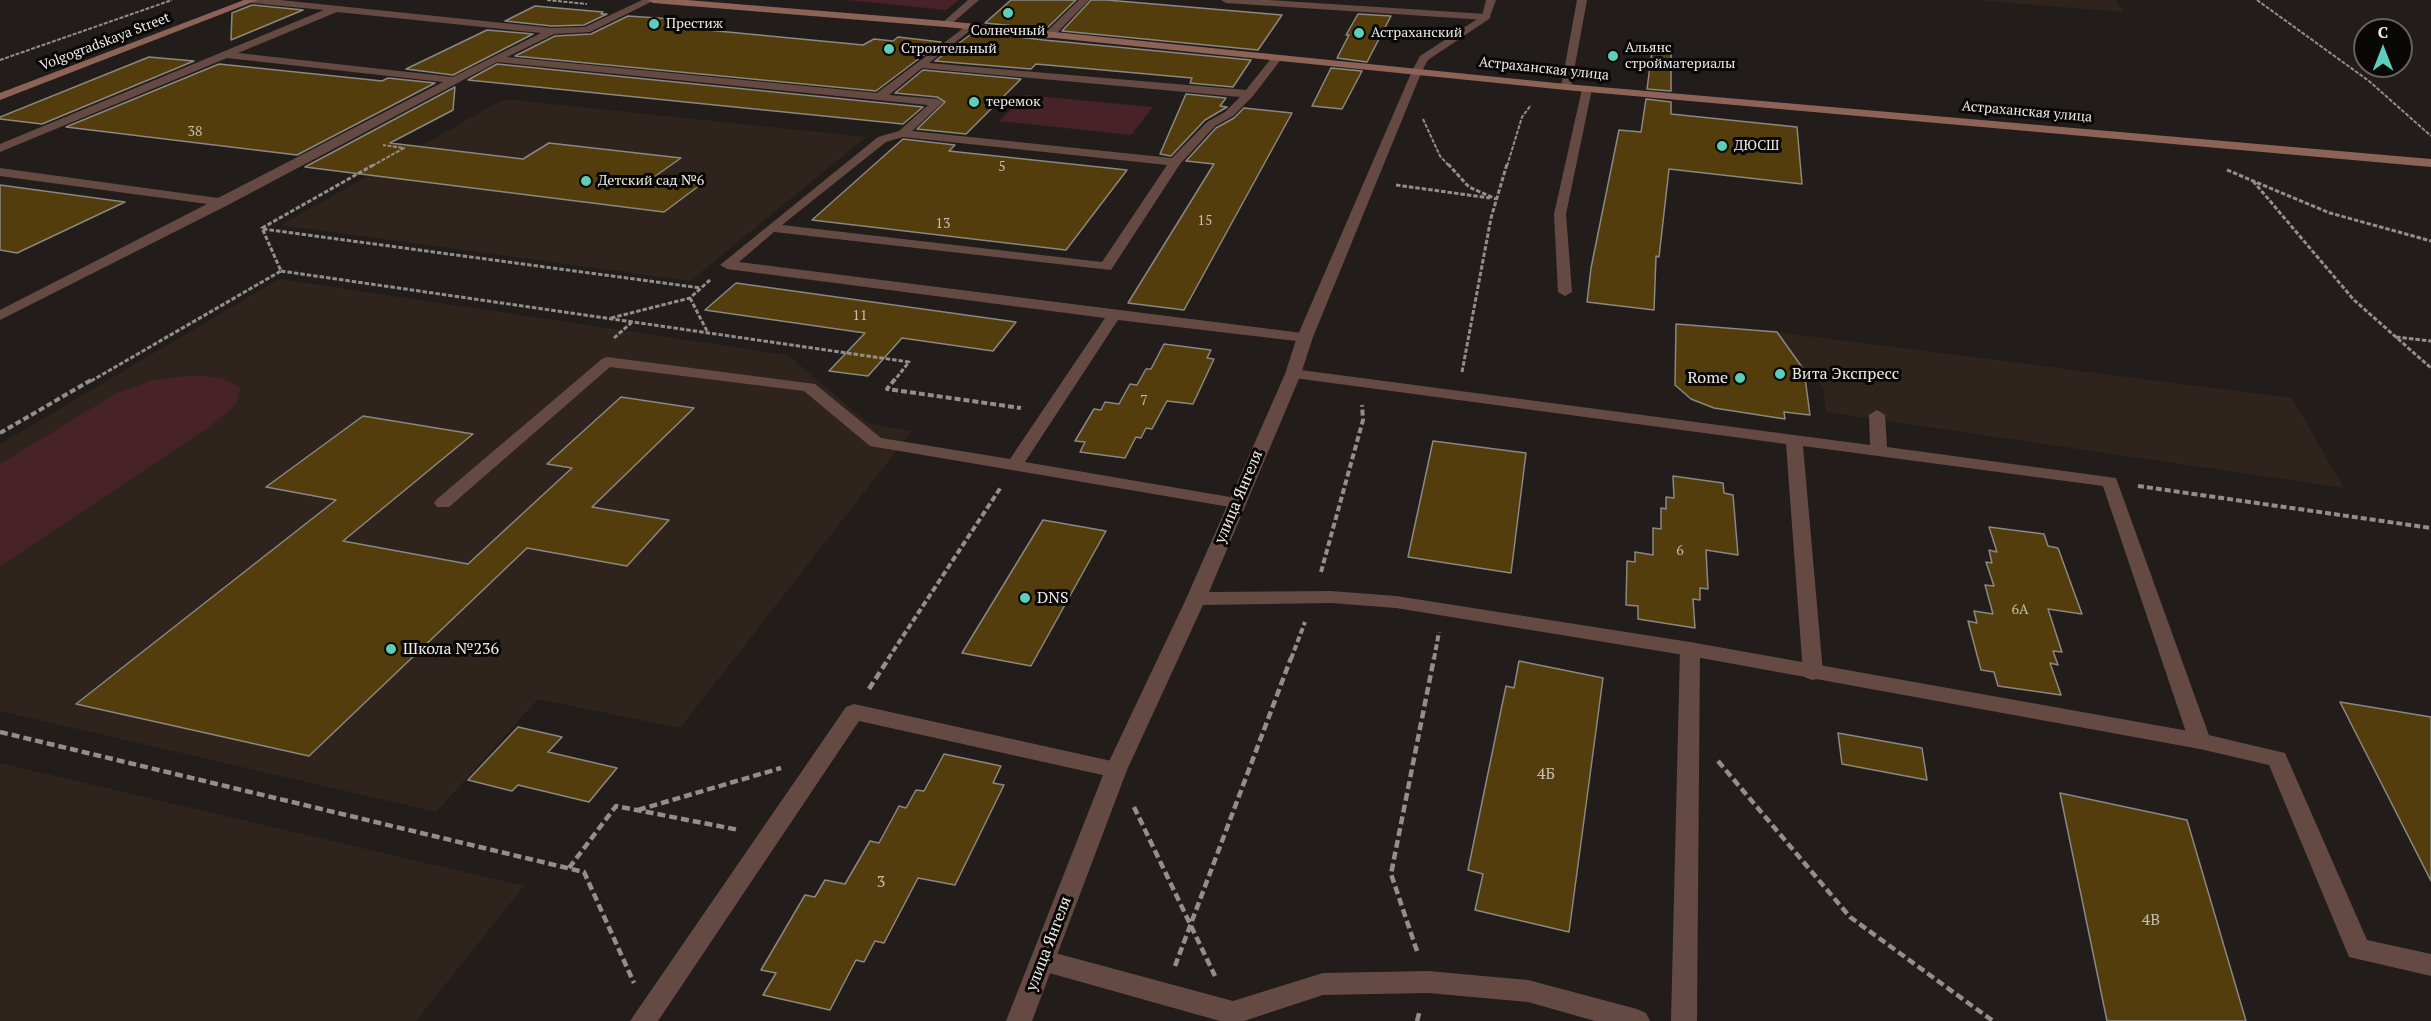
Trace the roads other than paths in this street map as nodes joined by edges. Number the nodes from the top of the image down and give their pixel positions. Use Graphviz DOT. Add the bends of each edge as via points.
graph roads {
  1 [pos="253,0"];
  2 [pos="652,0"];
  3 [pos="974,0"];
  4 [pos="1084,0"];
  5 [pos="1226,0"];
  6 [pos="1491,0"];
  7 [pos="1582,0"];
  8 [pos="697,2"];
  9 [pos="1343,4"];
  10 [pos="335,9"];
  11 [pos="1486,18"];
  12 [pos="946,24"];
  13 [pos="969,27"];
  14 [pos="552,31"];
  15 [pos="1048,36"];
  16 [pos="226,55"];
  17 [pos="1276,58"];
  18 [pos="495,59"];
  19 [pos="919,64"];
  20 [pos="1417,70"];
  21 [pos="455,80"];
  22 [pos="1566,87"];
  23 [pos="1587,88"];
  24 [pos="1249,94"];
  25 [pos="0,97"];
  26 [pos="879,97"];
  27 [pos="903,134"];
  28 [pos="0,148"];
  29 [pos="1175,162"];
  30 [pos="2431,163"];
  31 [pos="0,172"];
  32 [pos="223,201"];
  33 [pos="771,228"];
  34 [pos="1564,292"];
  35 [pos="1114,315"];
  36 [pos="0,316"];
  37 [pos="1305,337"];
  38 [pos="1293,374"];
  39 [pos="1877,415"];
  40 [pos="1794,439"];
  41 [pos="1879,452"];
  42 [pos="1014,466"];
  43 [pos="443,503"];
  44 [pos="1236,503"];
  45 [pos="1196,599"];
  46 [pos="1690,649"];
  47 [pos="1813,673"];
  48 [pos="2200,741"];
  49 [pos="1116,770"];
  50 [pos="1044,961"];
  51 [pos="2431,965"];
  52 [pos="646,1017"];
  53 [pos="1018,1021"];
  54 [pos="1637,1021"];
  55 [pos="1684,1021"];
  1 -- 10 [label="street"];
  1 -- 25 [label="street, Volgogradskaya Street"];
  2 -- 8 [label="street, Астраханская улица"];
  2 -- 14 [label="street" via="587,30"];
  3 -- 12 [label="street"];
  4 -- 15 [label="street"];
  5 -- 9 [label="street"];
  6 -- 11 [label="street"];
  7 -- 22 [label="street"];
  8 -- 12 [label="street, Астраханская улица"];
  9 -- 11 [label="street"];
  10 -- 14 [label="street"];
  10 -- 16 [label="street"];
  11 -- 20 [label="street, улица Янгеля" via="1424,58"];
  12 -- 13 [label="street, Астраханская улица"];
  13 -- 15 [label="street, Астраханская улица"];
  13 -- 19 [label="street"];
  14 -- 18 [label="street"];
  15 -- 17 [label="street, Астраханская улица"];
  16 -- 21 [label="street"];
  16 -- 28 [label="street"];
  17 -- 20 [label="street, Астраханская улица"];
  17 -- 24 [label="street"];
  18 -- 21 [label="street"];
  18 -- 26 [label="street"];
  19 -- 24 [label="street"];
  19 -- 26 [label="street"];
  20 -- 22 [label="street, Астраханская улица"];
  20 -- 37 [label="street, улица Янгеля"];
  21 -- 32 [label="street"];
  22 -- 23 [label="street, Астраханская улица"];
  23 -- 30 [label="street, Астраханская улица"];
  23 -- 34 [label="street" via="1560,214"];
  24 -- 29 [label="street" via="1229,114 1211,124"];
  26 -- 27 [label="street" via="937,102"];
  27 -- 29 [label="street"];
  27 -- 33 [label="street" via="882,139"];
  29 -- 33 [label="street" via="1106,267"];
  31 -- 32 [label="street"];
  32 -- 36 [label="street"];
  33 -- 35 [label="street" via="727,265"];
  35 -- 37 [label="street"];
  35 -- 42 [label="street"];
  37 -- 38 [label="street, улица Янгеля"];
  38 -- 40 [label="street"];
  38 -- 44 [label="street, улица Янгеля"];
  39 -- 41 [label="street"];
  40 -- 41 [label="street"];
  40 -- 47 [label="street"];
  41 -- 48 [label="street" via="2110,482"];
  42 -- 43 [label="street" via="876,442 809,387 607,362"];
  42 -- 44 [label="street"];
  44 -- 45 [label="street, улица Янгеля"];
  45 -- 46 [label="street" via="1314,597 1396,602"];
  45 -- 49 [label="street, улица Янгеля"];
  46 -- 47 [label="street"];
  46 -- 55 [label="street"];
  47 -- 48 [label="street"];
  48 -- 51 [label="street" via="2277,759 2358,949"];
  49 -- 50 [label="street, улица Янгеля"];
  49 -- 52 [label="street" via="854,712"];
  50 -- 53 [label="street, улица Янгеля"];
  50 -- 54 [label="street" via="1233,1013 1323,984 1428,982 1528,991"];
}
